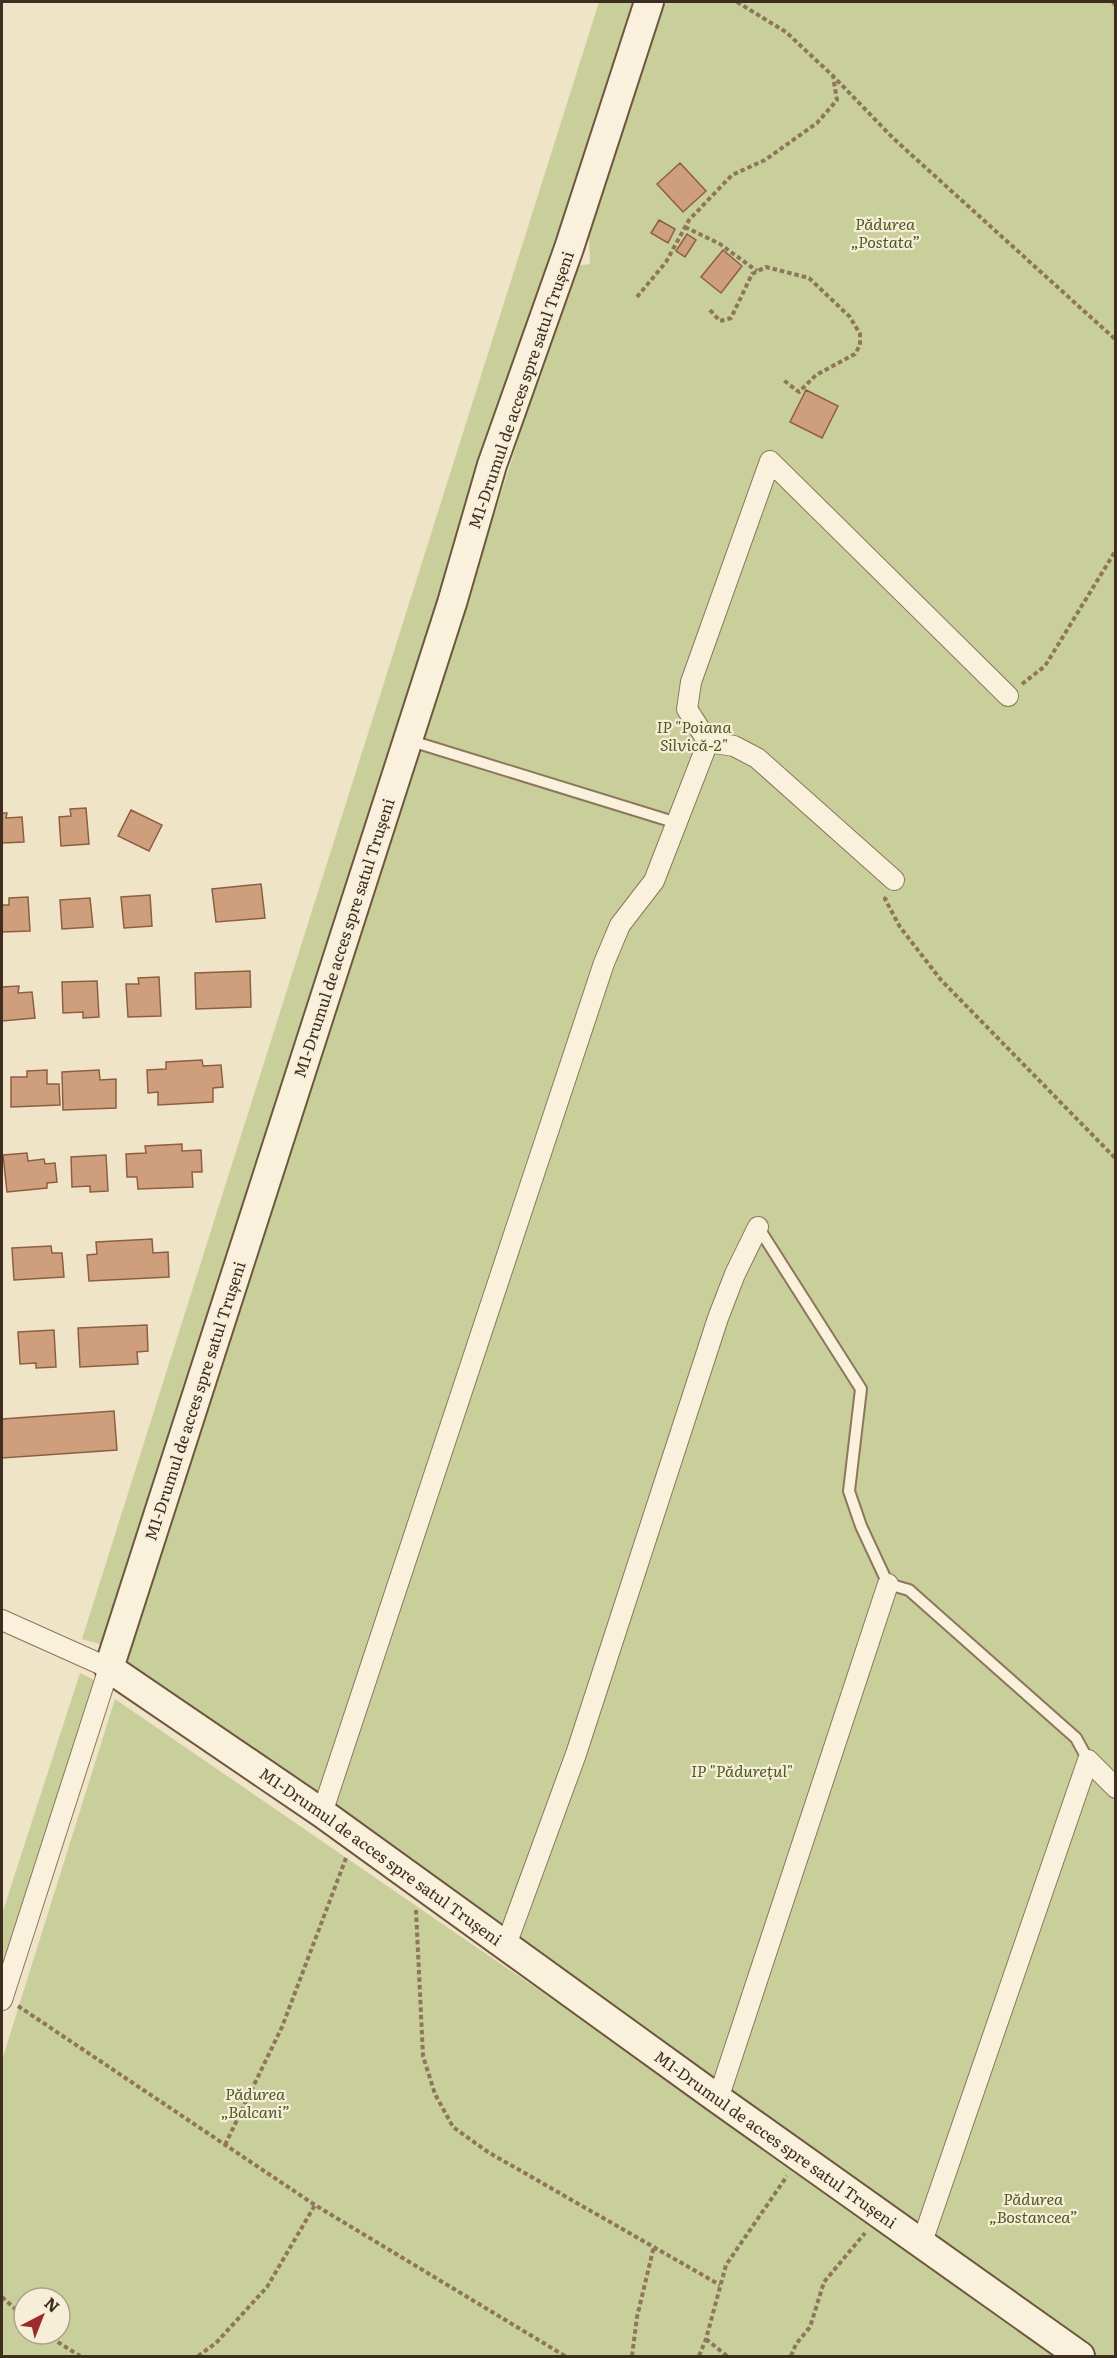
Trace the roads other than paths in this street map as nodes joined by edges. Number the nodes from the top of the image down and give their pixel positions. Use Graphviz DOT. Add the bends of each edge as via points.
graph roads {
  1 [pos="649,2"];
  2 [pos="1008,696"];
  3 [pos="408,740"];
  4 [pos="708,742"];
  5 [pos="677,823"];
  6 [pos="894,880"];
  7 [pos="758,1227"];
  8 [pos="888,1584"];
  9 [pos="2,1620"];
  10 [pos="109,1668"];
  11 [pos="1088,1760"];
  12 [pos="1114,1784"];
  13 [pos="322,1813"];
  14 [pos="506,1945"];
  15 [pos="2,1998"];
  16 [pos="718,2099"];
  17 [pos="922,2242"];
  18 [pos="1080,2356"];
  1 -- 3 [label="street, M1-Drumul de acces spre satul Trușeni" via="569,248 492,465 453,603"];
  2 -- 4 [label="street" via="770,460 691,682 687,709"];
  3 -- 5 [label="lane"];
  3 -- 10 [label="street, M1-Drumul de acces spre satul Trușeni"];
  4 -- 5 [label="street"];
  4 -- 6 [label="street" via="734,746 757,758"];
  5 -- 13 [label="street" via="654,881 621,925 604,963"];
  7 -- 8 [label="lane" via="861,1389 849,1491"];
  7 -- 14 [label="street" via="718,1318 576,1754"];
  8 -- 11 [label="lane" via="909,1590 1076,1738"];
  8 -- 16 [label="street"];
  9 -- 10 [label="street"];
  10 -- 13 [label="street, M1-Drumul de acces spre satul Trușeni"];
  10 -- 15 [label="street"];
  11 -- 12 [label="street"];
  11 -- 17 [label="street"];
  13 -- 14 [label="street, M1-Drumul de acces spre satul Trușeni"];
  14 -- 16 [label="street, M1-Drumul de acces spre satul Trușeni"];
  16 -- 17 [label="street, M1-Drumul de acces spre satul Trușeni"];
  17 -- 18 [label="street, M1-Drumul de acces spre satul Trușeni"];
}
